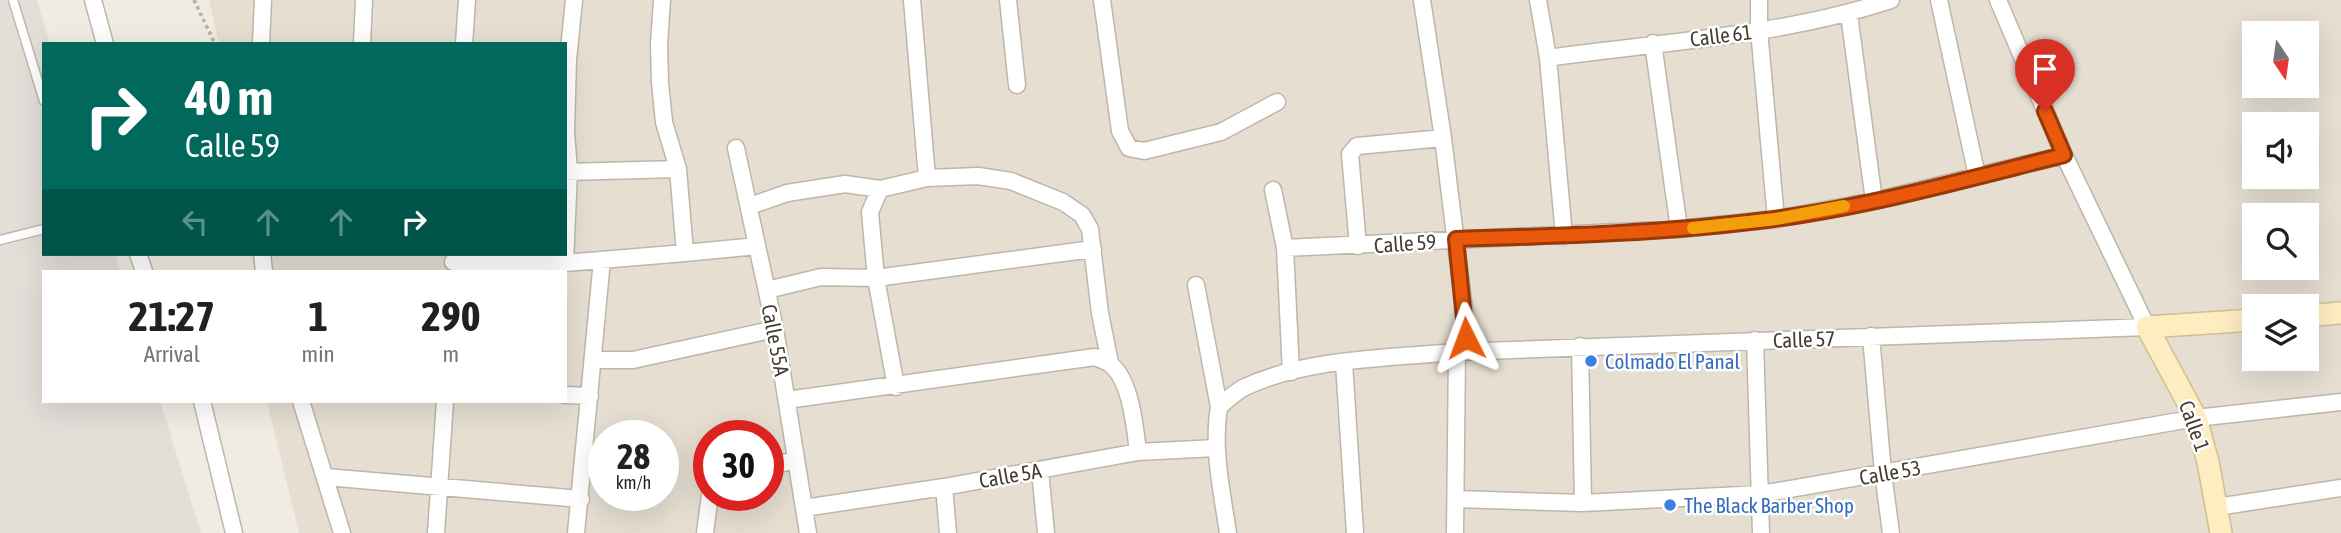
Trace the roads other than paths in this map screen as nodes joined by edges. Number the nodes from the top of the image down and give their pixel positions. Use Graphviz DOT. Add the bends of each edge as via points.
graph roads {
  1 [pos="13,0"];
  2 [pos="93,0"];
  3 [pos="263,0"];
  4 [pos="365,0"];
  5 [pos="467,0"];
  6 [pos="574,0"];
  7 [pos="662,0"];
  8 [pos="912,0"];
  9 [pos="1008,0"];
  10 [pos="1102,0"];
  11 [pos="1422,0"];
  12 [pos="1538,0"];
  13 [pos="1759,0"];
  14 [pos="1891,0"];
  15 [pos="1939,0"];
  16 [pos="1998,0"];
  17 [pos="1849,14"];
  18 [pos="1759,30"];
  19 [pos="104,42"];
  20 [pos="261,42"];
  21 [pos="362,42"];
  22 [pos="464,42"];
  23 [pos="1653,43"];
  24 [pos="1548,58"];
  25 [pos="1017,85"];
  26 [pos="42,94"];
  27 [pos="567,96"];
  28 [pos="1277,102"];
  29 [pos="1443,138"];
  30 [pos="736,148"];
  31 [pos="2064,155"];
  32 [pos="678,169"];
  33 [pos="567,171"];
  34 [pos="1977,176"];
  35 [pos="927,178"];
  36 [pos="880,190"];
  37 [pos="1273,190"];
  38 [pos="1874,201"];
  39 [pos="750,206"];
  40 [pos="1776,219"];
  41 [pos="1679,229"];
  42 [pos="42,230"];
  43 [pos="1564,236"];
  44 [pos="1456,239"];
  45 [pos="0,240"];
  46 [pos="757,246"];
  47 [pos="1358,246"];
  48 [pos="1285,248"];
  49 [pos="1093,249"];
  50 [pos="685,253"];
  51 [pos="565,256"];
  52 [pos="602,260"];
  53 [pos="453,262"];
  54 [pos="565,262"];
  55 [pos="876,278"];
  56 [pos="1196,285"];
  57 [pos="767,290"];
  58 [pos="2341,313"];
  59 [pos="2319,315"];
  60 [pos="2242,321"];
  61 [pos="2147,327"];
  62 [pos="775,329"];
  63 [pos="1871,336"];
  64 [pos="1755,340"];
  65 [pos="1580,346"];
  66 [pos="1457,352"];
  67 [pos="594,360"];
  68 [pos="1110,363"];
  69 [pos="1344,363"];
  70 [pos="1292,372"];
  71 [pos="896,387"];
  72 [pos="567,395"];
  73 [pos="590,396"];
  74 [pos="788,400"];
  75 [pos="2341,402"];
  76 [pos="202,403"];
  77 [pos="302,403"];
  78 [pos="445,403"];
  79 [pos="1219,407"];
  80 [pos="2196,418"];
  81 [pos="1216,448"];
  82 [pos="1139,452"];
  83 [pos="795,461"];
  84 [pos="784,463"];
  85 [pos="1040,470"];
  86 [pos="1883,473"];
  87 [pos="326,477"];
  88 [pos="439,486"];
  89 [pos="944,487"];
  90 [pos="2341,488"];
  91 [pos="1761,494"];
  92 [pos="581,499"];
  93 [pos="1456,499"];
  94 [pos="1583,503"];
  95 [pos="2217,507"];
  96 [pos="804,508"];
  97 [pos="708,511"];
  98 [pos="233,533"];
  99 [pos="342,533"];
  100 [pos="436,533"];
  101 [pos="576,533"];
  102 [pos="705,533"];
  103 [pos="808,533"];
  104 [pos="948,533"];
  105 [pos="1046,533"];
  106 [pos="1228,533"];
  107 [pos="1355,533"];
  108 [pos="1455,533"];
  109 [pos="1761,533"];
  110 [pos="1891,533"];
  111 [pos="2221,533"];
  1 -- 26 [label="lane"];
  2 -- 19 [label="street"];
  3 -- 20 [label="street"];
  4 -- 21 [label="street"];
  5 -- 22 [label="street"];
  6 -- 27 [label="street"];
  7 -- 32 [label="street" via="659,44 664,122"];
  8 -- 35 [label="street"];
  9 -- 25 [label="street"];
  10 -- 28 [label="street" via="1120,131 1129,148 1144,151 1221,132"];
  11 -- 29 [label="street"];
  12 -- 24 [label="street"];
  13 -- 18 [label="street"];
  14 -- 17 [label="street, Calle 61"];
  15 -- 34 [label="street"];
  16 -- 31 [label="street"];
  17 -- 18 [label="street, Calle 61"];
  17 -- 38 [label="street"];
  18 -- 23 [label="street, Calle 61"];
  18 -- 40 [label="street"];
  23 -- 24 [label="street, Calle 61"];
  23 -- 41 [label="street"];
  24 -- 43 [label="street"];
  29 -- 44 [label="street"];
  29 -- 47 [label="street" via="1353,149"];
  30 -- 39 [label="street, Calle 55A"];
  31 -- 34 [label="street, Calle 59"];
  31 -- 61 [label="street"];
  32 -- 33 [label="street"];
  32 -- 50 [label="street"];
  34 -- 38 [label="street, Calle 59"];
  35 -- 36 [label="street"];
  35 -- 49 [label="street" via="978,176 1042,192 1082,215"];
  36 -- 39 [label="street" via="845,184 787,193"];
  36 -- 55 [label="street" via="870,212"];
  37 -- 48 [label="street"];
  38 -- 40 [label="street, Calle 59"];
  39 -- 46 [label="street, Calle 55A"];
  40 -- 41 [label="street, Calle 59"];
  41 -- 43 [label="street, Calle 59"];
  42 -- 45 [label="lane"];
  43 -- 44 [label="street, Calle 59"];
  44 -- 47 [label="street, Calle 59"];
  44 -- 66 [label="street" via="1467,333"];
  46 -- 50 [label="street"];
  46 -- 57 [label="street, Calle 55A"];
  47 -- 48 [label="street, Calle 59"];
  48 -- 70 [label="street"];
  49 -- 55 [label="street"];
  49 -- 68 [label="street"];
  50 -- 52 [label="street"];
  51 -- 54 [label="street"];
  52 -- 54 [label="street"];
  52 -- 67 [label="street"];
  53 -- 54 [label="street"];
  55 -- 57 [label="street" via="821,277"];
  55 -- 71 [label="street"];
  56 -- 79 [label="street"];
  57 -- 62 [label="street, Calle 55A"];
  58 -- 59 [label="street"];
  60 -- 61 [label="street"];
  61 -- 63 [label="street, Calle 57"];
  61 -- 80 [label="street, Calle 1"];
  62 -- 67 [label="street" via="633,360"];
  62 -- 74 [label="street, Calle 55A"];
  63 -- 64 [label="street, Calle 57"];
  63 -- 86 [label="street"];
  64 -- 65 [label="street, Calle 57"];
  64 -- 91 [label="street"];
  65 -- 66 [label="street, Calle 57"];
  65 -- 94 [label="street"];
  66 -- 69 [label="street, Calle 57"];
  66 -- 93 [label="street"];
  67 -- 73 [label="street"];
  68 -- 71 [label="street" via="1095,357"];
  68 -- 82 [label="street" via="1130,403"];
  69 -- 70 [label="street, Calle 57"];
  69 -- 107 [label="street"];
  70 -- 79 [label="street, Calle 57" via="1243,388"];
  71 -- 74 [label="street"];
  72 -- 73 [label="street"];
  73 -- 92 [label="street"];
  74 -- 83 [label="street, Calle 55A"];
  75 -- 80 [label="street, Calle 53"];
  76 -- 98 [label="street"];
  77 -- 87 [label="street"];
  78 -- 88 [label="street"];
  79 -- 81 [label="street"];
  80 -- 86 [label="street, Calle 53"];
  80 -- 95 [label="street, Calle 1"];
  81 -- 82 [label="street, Calle 5A"];
  81 -- 106 [label="street"];
  82 -- 85 [label="street, Calle 5A"];
  83 -- 84 [label="street"];
  83 -- 96 [label="street, Calle 55A"];
  85 -- 89 [label="street, Calle 5A"];
  85 -- 105 [label="street"];
  86 -- 91 [label="street, Calle 53"];
  86 -- 110 [label="street"];
  87 -- 88 [label="street"];
  87 -- 99 [label="street"];
  88 -- 92 [label="street"];
  88 -- 100 [label="street"];
  89 -- 96 [label="street, Calle 5A"];
  89 -- 104 [label="street"];
  90 -- 95 [label="street"];
  91 -- 94 [label="street, Calle 53"];
  91 -- 109 [label="street"];
  92 -- 101 [label="street"];
  93 -- 94 [label="street, Calle 53"];
  93 -- 108 [label="street"];
  95 -- 111 [label="street, Calle 1"];
  96 -- 103 [label="street, Calle 55A"];
  97 -- 102 [label="street"];
}
